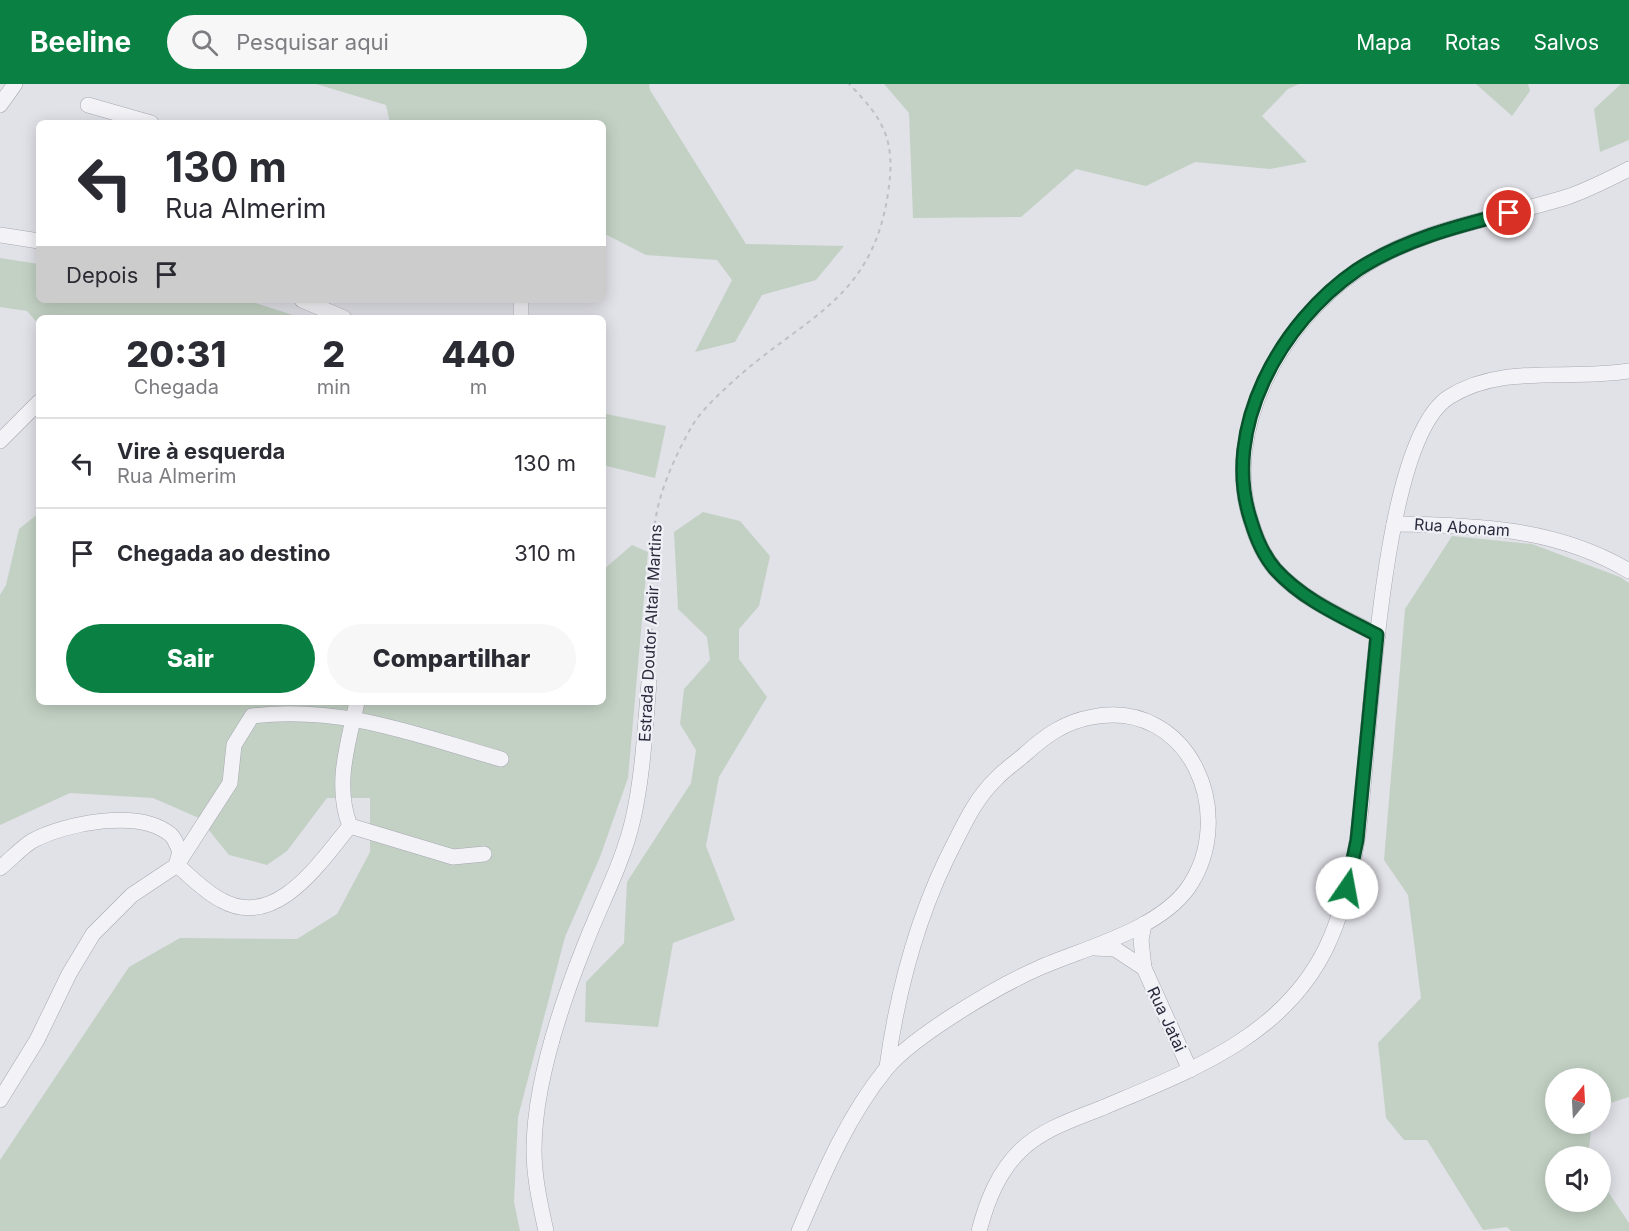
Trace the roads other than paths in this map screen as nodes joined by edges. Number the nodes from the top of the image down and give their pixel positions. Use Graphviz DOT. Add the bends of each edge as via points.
graph roads {
  1 [pos="15,84"];
  2 [pos="0,105"];
  3 [pos="88,105"];
  4 [pos="140,120"];
  5 [pos="1629,170"];
  6 [pos="0,235"];
  7 [pos="36,241"];
  8 [pos="309,303"];
  9 [pos="337,315"];
  10 [pos="1629,371"];
  11 [pos="36,405"];
  12 [pos="0,441"];
  13 [pos="1394,524"];
  14 [pos="1629,571"];
  15 [pos="1377,635"];
  16 [pos="649,683"];
  17 [pos="356,705"];
  18 [pos="354,717"];
  19 [pos="501,759"];
  20 [pos="350,826"];
  21 [pos="484,854"];
  22 [pos="177,865"];
  23 [pos="0,868"];
  24 [pos="1144,924"];
  25 [pos="1088,949"];
  26 [pos="1144,968"];
  27 [pos="887,1067"];
  28 [pos="1190,1070"];
  29 [pos="0,1100"];
  30 [pos="546,1231"];
  31 [pos="799,1231"];
  32 [pos="979,1231"];
  1 -- 2 [label="street"];
  3 -- 4 [label="street"];
  5 -- 15 [label="street" via="1569,196 1450,228 1401,246 1357,271 1322,300 1267,375 1252,411 1242,462 1246,506 1263,552 1295,588"];
  6 -- 7 [label="street"];
  8 -- 9 [label="street"];
  10 -- 13 [label="street" via="1600,376 1514,376 1474,384 1446,398 1426,421 1413,450"];
  11 -- 12 [label="street"];
  13 -- 14 [label="street, Rua Abonam" via="1498,527 1534,534 1583,547"];
  13 -- 15 [label="street"];
  15 -- 28 [label="street" via="1357,840 1347,888 1326,949 1283,1009 1225,1053"];
  16 -- 30 [label="street, Estrada Doutor Altair Martins" via="633,819 583,949 549,1053 537,1108 534,1150"];
  17 -- 18 [label="street"];
  18 -- 19 [label="street"];
  18 -- 20 [label="street" via="341,778"];
  18 -- 22 [label="street" via="288,712 252,716 234,745 230,783"];
  20 -- 21 [label="street" via="453,857"];
  20 -- 22 [label="street" via="302,883 275,902 248,908 222,901"];
  22 -- 23 [label="street" via="180,852 172,836 150,824 119,820 73,825 32,841"];
  22 -- 29 [label="street" via="132,895 93,934"];
  24 -- 25 [label="street"];
  24 -- 26 [label="street, Rua Jatai"];
  24 -- 27 [label="street" via="1177,900 1202,862 1210,811 1201,780 1181,745 1161,729 1132,717 1104,714 1073,720 1049,733 995,779 970,812 942,866 909,953"];
  25 -- 26 [label="street, Rua Jatai" via="1114,949"];
  25 -- 27 [label="street" via="1036,969 971,1005"];
  26 -- 28 [label="street, Rua Jatai"];
  27 -- 31 [label="street" via="838,1143"];
  28 -- 32 [label="street" via="1037,1137 1020,1151 997,1181"];
}
